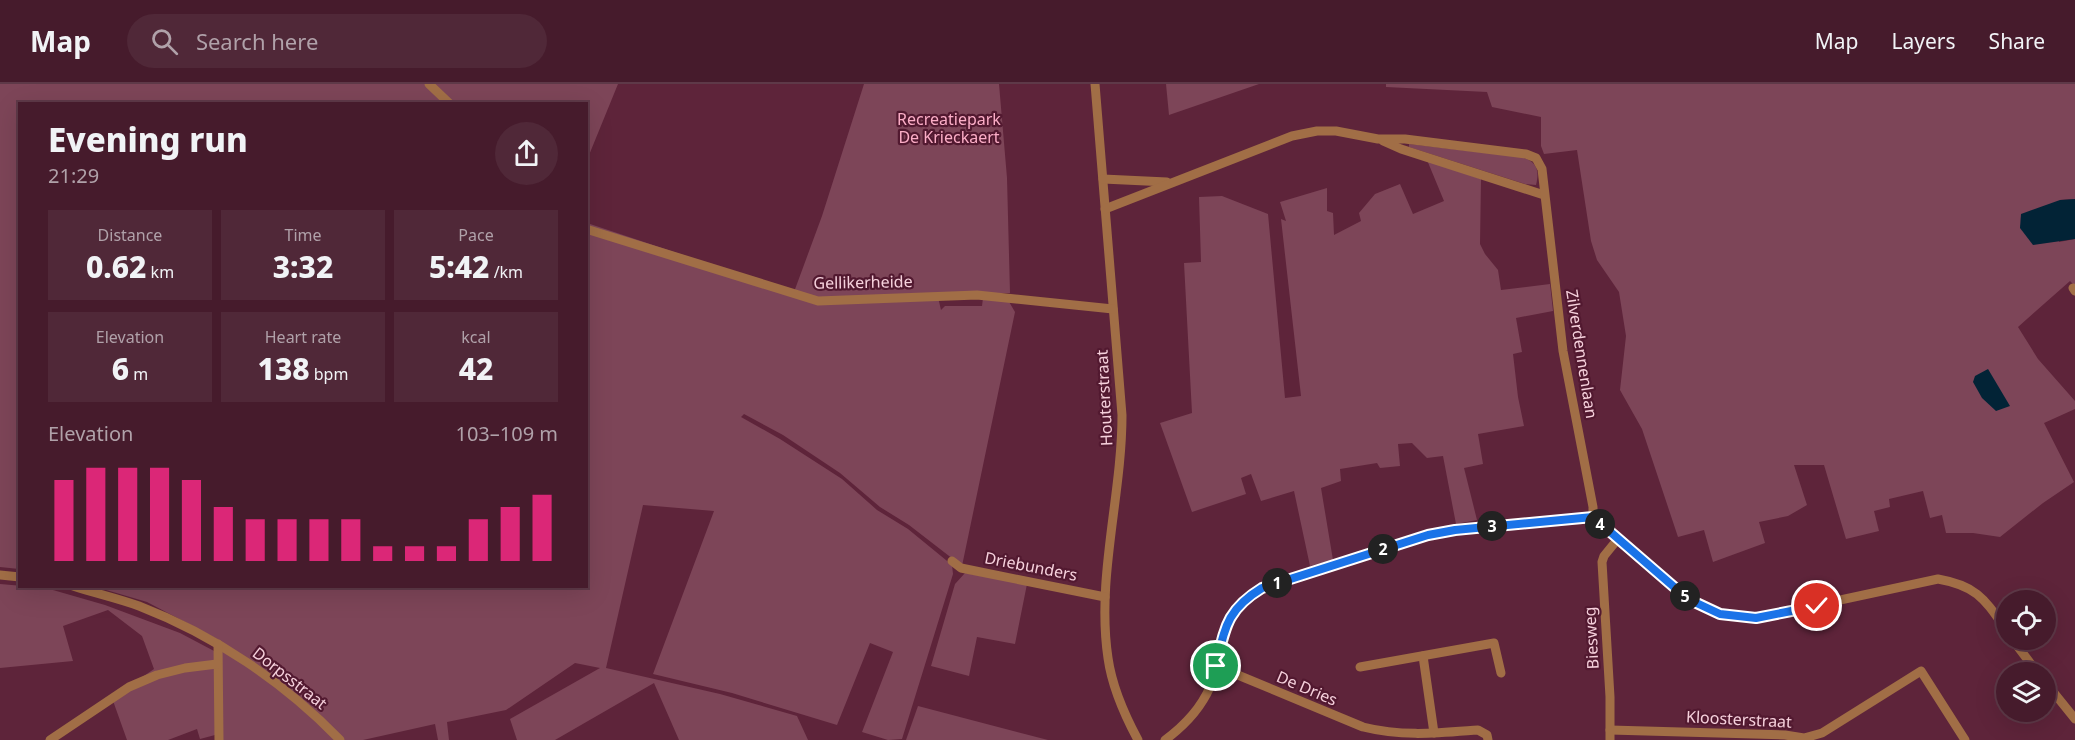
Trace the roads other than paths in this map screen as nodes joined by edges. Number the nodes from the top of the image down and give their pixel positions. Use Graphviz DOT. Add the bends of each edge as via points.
graph roads {
  1 [pos="1095,84"];
  2 [pos="431,85"];
  3 [pos="448,102"];
  4 [pos="1378,139"];
  5 [pos="1103,179"];
  6 [pos="1172,182"];
  7 [pos="1544,195"];
  8 [pos="1105,209"];
  9 [pos="588,230"];
  10 [pos="1113,309"];
  11 [pos="1593,517"];
  12 [pos="1617,540"];
  13 [pos="952,561"];
  14 [pos="0,574"];
  15 [pos="18,577"];
  16 [pos="80,588"];
  17 [pos="1106,597"];
  18 [pos="1996,615"];
  19 [pos="218,644"];
  20 [pos="2020,650"];
  21 [pos="1423,657"];
  22 [pos="2029,662"];
  23 [pos="218,664"];
  24 [pos="1216,666"];
  25 [pos="1360,667"];
  26 [pos="1501,674"];
  27 [pos="2056,695"];
  28 [pos="2075,719"];
  29 [pos="1610,730"];
  30 [pos="1434,733"];
  31 [pos="1387,737"];
  32 [pos="1487,737"];
  33 [pos="1804,739"];
  34 [pos="50,740"];
  35 [pos="219,740"];
  36 [pos="340,740"];
  37 [pos="1138,740"];
  38 [pos="1165,740"];
  39 [pos="1610,740"];
  40 [pos="1965,740"];
  1 -- 5 [label="street, Houterstraat"];
  2 -- 3 [label="street"];
  4 -- 6 [label="street, Zilverdennenlaan" via="1336,131 1292,136"];
  4 -- 7 [label="street, Zilverdennenlaan"];
  4 -- 7 [label="street, Zilverdennenlaan" via="1526,154 1536,158 1542,169"];
  5 -- 6 [label="street, Zilverdennenlaan"];
  5 -- 8 [label="street, Houterstraat"];
  6 -- 8 [label="street, Zilverdennenlaan"];
  7 -- 11 [label="street, Zilverdennenlaan" via="1563,351"];
  8 -- 10 [label="street, Houterstraat"];
  9 -- 10 [label="street, Gellikerheide" via="818,301 977,295"];
  10 -- 17 [label="street, Houterstraat" via="1122,438"];
  11 -- 12 [label="street"];
  11 -- 24 [label="street" via="1428,535 1262,588 1247,597 1232,614"];
  12 -- 18 [label="street" via="1688,599 1720,614 1756,618 1938,579 1957,583 1984,598"];
  12 -- 29 [label="street, Biesweg" via="1602,562"];
  13 -- 17 [label="street, Driebunders" via="962,568"];
  14 -- 15 [label="street"];
  16 -- 19 [label="street, Dorpsstraat" via="138,606"];
  17 -- 37 [label="street, Houterstraat" via="1108,661 1117,695"];
  19 -- 23 [label="street"];
  19 -- 36 [label="street, Dorpsstraat" via="264,674"];
  20 -- 22 [label="street"];
  21 -- 25 [label="street"];
  21 -- 26 [label="street" via="1494,643"];
  21 -- 30 [label="street"];
  23 -- 34 [label="street" via="157,675 129,687"];
  23 -- 35 [label="street"];
  24 -- 31 [label="street, De Dries"];
  24 -- 38 [label="street" via="1202,703"];
  27 -- 28 [label="street"];
  29 -- 33 [label="street, Kloosterstraat" via="1785,735"];
  29 -- 39 [label="street, Biesweg"];
  30 -- 31 [label="street, De Dries"];
  30 -- 32 [label="street, De Dries" via="1478,730"];
  33 -- 40 [label="street, Kloosterstraat" via="1822,733 1921,672"];
}
